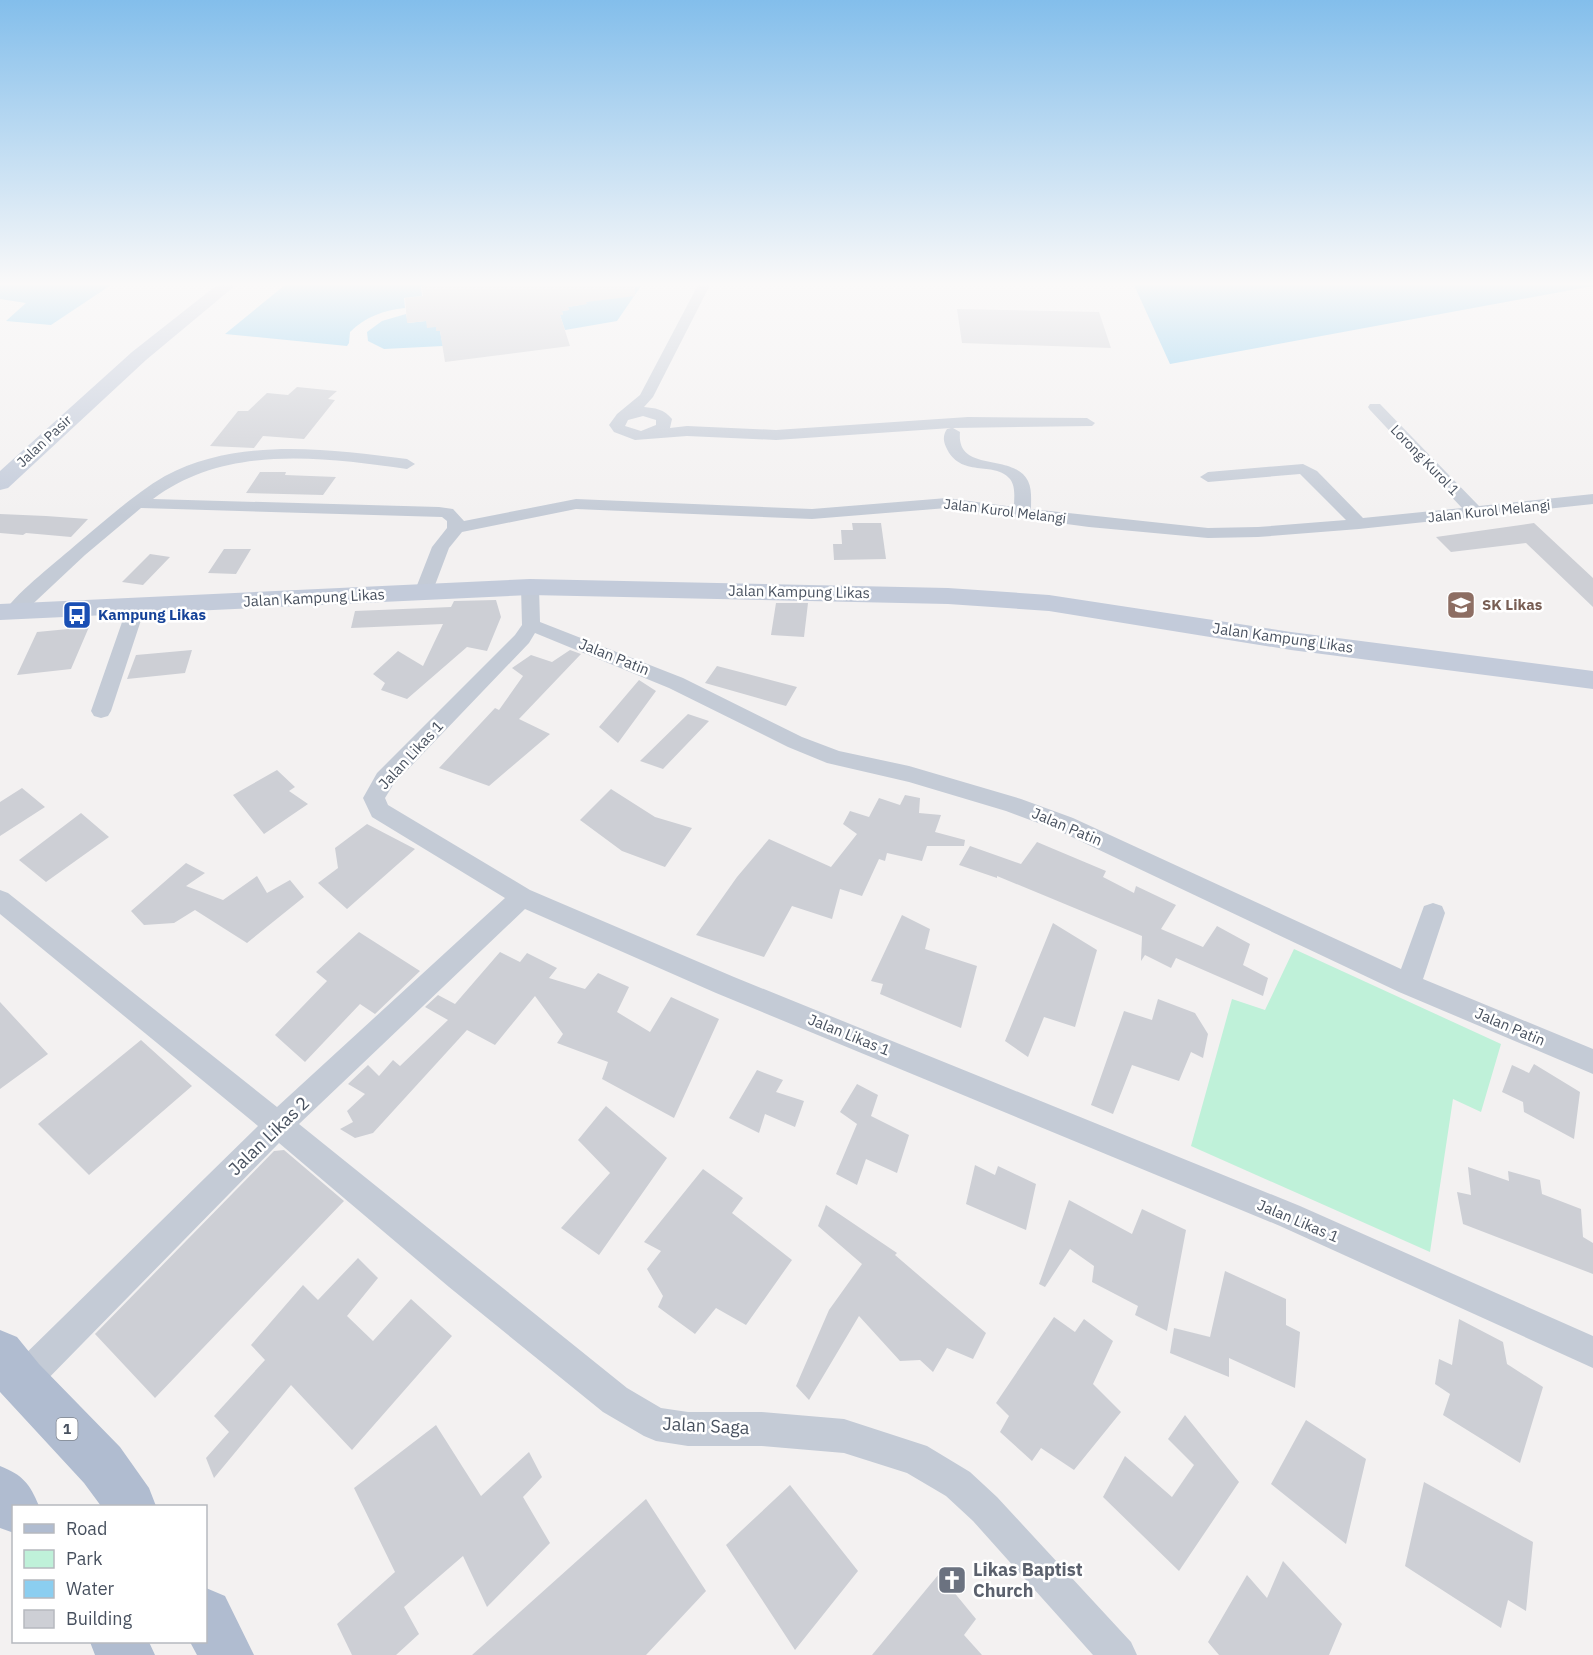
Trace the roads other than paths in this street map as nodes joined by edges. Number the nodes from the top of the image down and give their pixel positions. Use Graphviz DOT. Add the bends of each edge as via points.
graph roads {
  1 [pos="106,362"];
  2 [pos="132,362"];
  3 [pos="664,362"];
  4 [pos="88,377"];
  5 [pos="646,397"];
  6 [pos="1375,407"];
  7 [pos="627,414"];
  8 [pos="660,416"];
  9 [pos="1087,423"];
  10 [pos="687,431"];
  11 [pos="952,432"];
  12 [pos="644,435"];
  13 [pos="407,464"];
  14 [pos="1208,477"];
  15 [pos="0,483"];
  16 [pos="1593,499"];
  17 [pos="137,503"];
  18 [pos="1475,512"];
  19 [pos="1023,513"];
  20 [pos="1359,524"];
  21 [pos="456,528"];
  22 [pos="530,587"];
  23 [pos="423,593"];
  24 [pos="137,605"];
  25 [pos="4,612"];
  26 [pos="531,626"];
  27 [pos="1593,680"];
  28 [pos="101,711"];
  29 [pos="522,897"];
  30 [pos="0,900"];
  31 [pos="1433,913"];
  32 [pos="1408,984"];
  33 [pos="1593,1062"];
  34 [pos="278,1125"];
  35 [pos="1593,1352"];
  36 [pos="11,1368"];
  37 [pos="0,1491"];
  38 [pos="130,1505"];
  39 [pos="12,1506"];
  40 [pos="207,1617"];
  41 [pos="226,1655"];
  42 [pos="1118,1655"];
  1 -- 4 [label="main road"];
  2 -- 15 [label="main road, Jalan Pasir"];
  3 -- 5 [label="street"];
  5 -- 7 [label="street"];
  5 -- 8 [label="street"];
  6 -- 18 [label="street, Lorong Kurol 1"];
  7 -- 8 [label="street" via="642,411"];
  7 -- 12 [label="street" via="618,421 619,429"];
  8 -- 10 [label="street"];
  8 -- 12 [label="street" via="663,427"];
  9 -- 10 [label="street" via="916,424 776,435"];
  10 -- 12 [label="street"];
  11 -- 19 [label="street" via="951,441 961,459 1012,472 1021,482"];
  13 -- 17 [label="street" via="337,456 248,458 191,470"];
  14 -- 20 [label="street" via="1303,470"];
  16 -- 18 [label="street, Jalan Kurol Melangi"];
  17 -- 21 [label="street" via="439,512 452,515"];
  17 -- 25 [label="street"];
  18 -- 20 [label="street, Jalan Kurol Melangi"];
  19 -- 20 [label="street, Jalan Kurol Melangi" via="1208,533"];
  19 -- 21 [label="street, Jalan Kurol Melangi" via="947,503 812,514 576,504"];
  21 -- 23 [label="street" via="441,547"];
  22 -- 23 [label="main road, Jalan Kampung Likas"];
  22 -- 26 [label="street"];
  22 -- 27 [label="main road, Jalan Kampung Likas" via="1049,603 1291,641"];
  23 -- 24 [label="main road, Jalan Kampung Likas"];
  24 -- 25 [label="main road, Jalan Kampung Likas"];
  24 -- 28 [label="street"];
  26 -- 29 [label="street, Jalan Likas 1" via="509,655 385,779 374,796 380,811"];
  26 -- 32 [label="street, Jalan Patin" via="676,683 835,758 909,774 1065,824"];
  29 -- 34 [label="street, Jalan Likas 2"];
  29 -- 35 [label="street, Jalan Likas 1" via="725,985 1290,1216"];
  30 -- 34 [label="street, Jalan Saga"];
  31 -- 32 [label="street"];
  32 -- 33 [label="street, Jalan Patin"];
  34 -- 36 [label="street, Jalan Likas 2"];
  34 -- 42 [label="street, Jalan Saga" via="605,1392 656,1424 844,1436 915,1458 957,1484 985,1509"];
  36 -- 38 [label="main road, 1" via="102,1465"];
  37 -- 39 [label="main road"];
  40 -- 41 [label="main road"];
}
